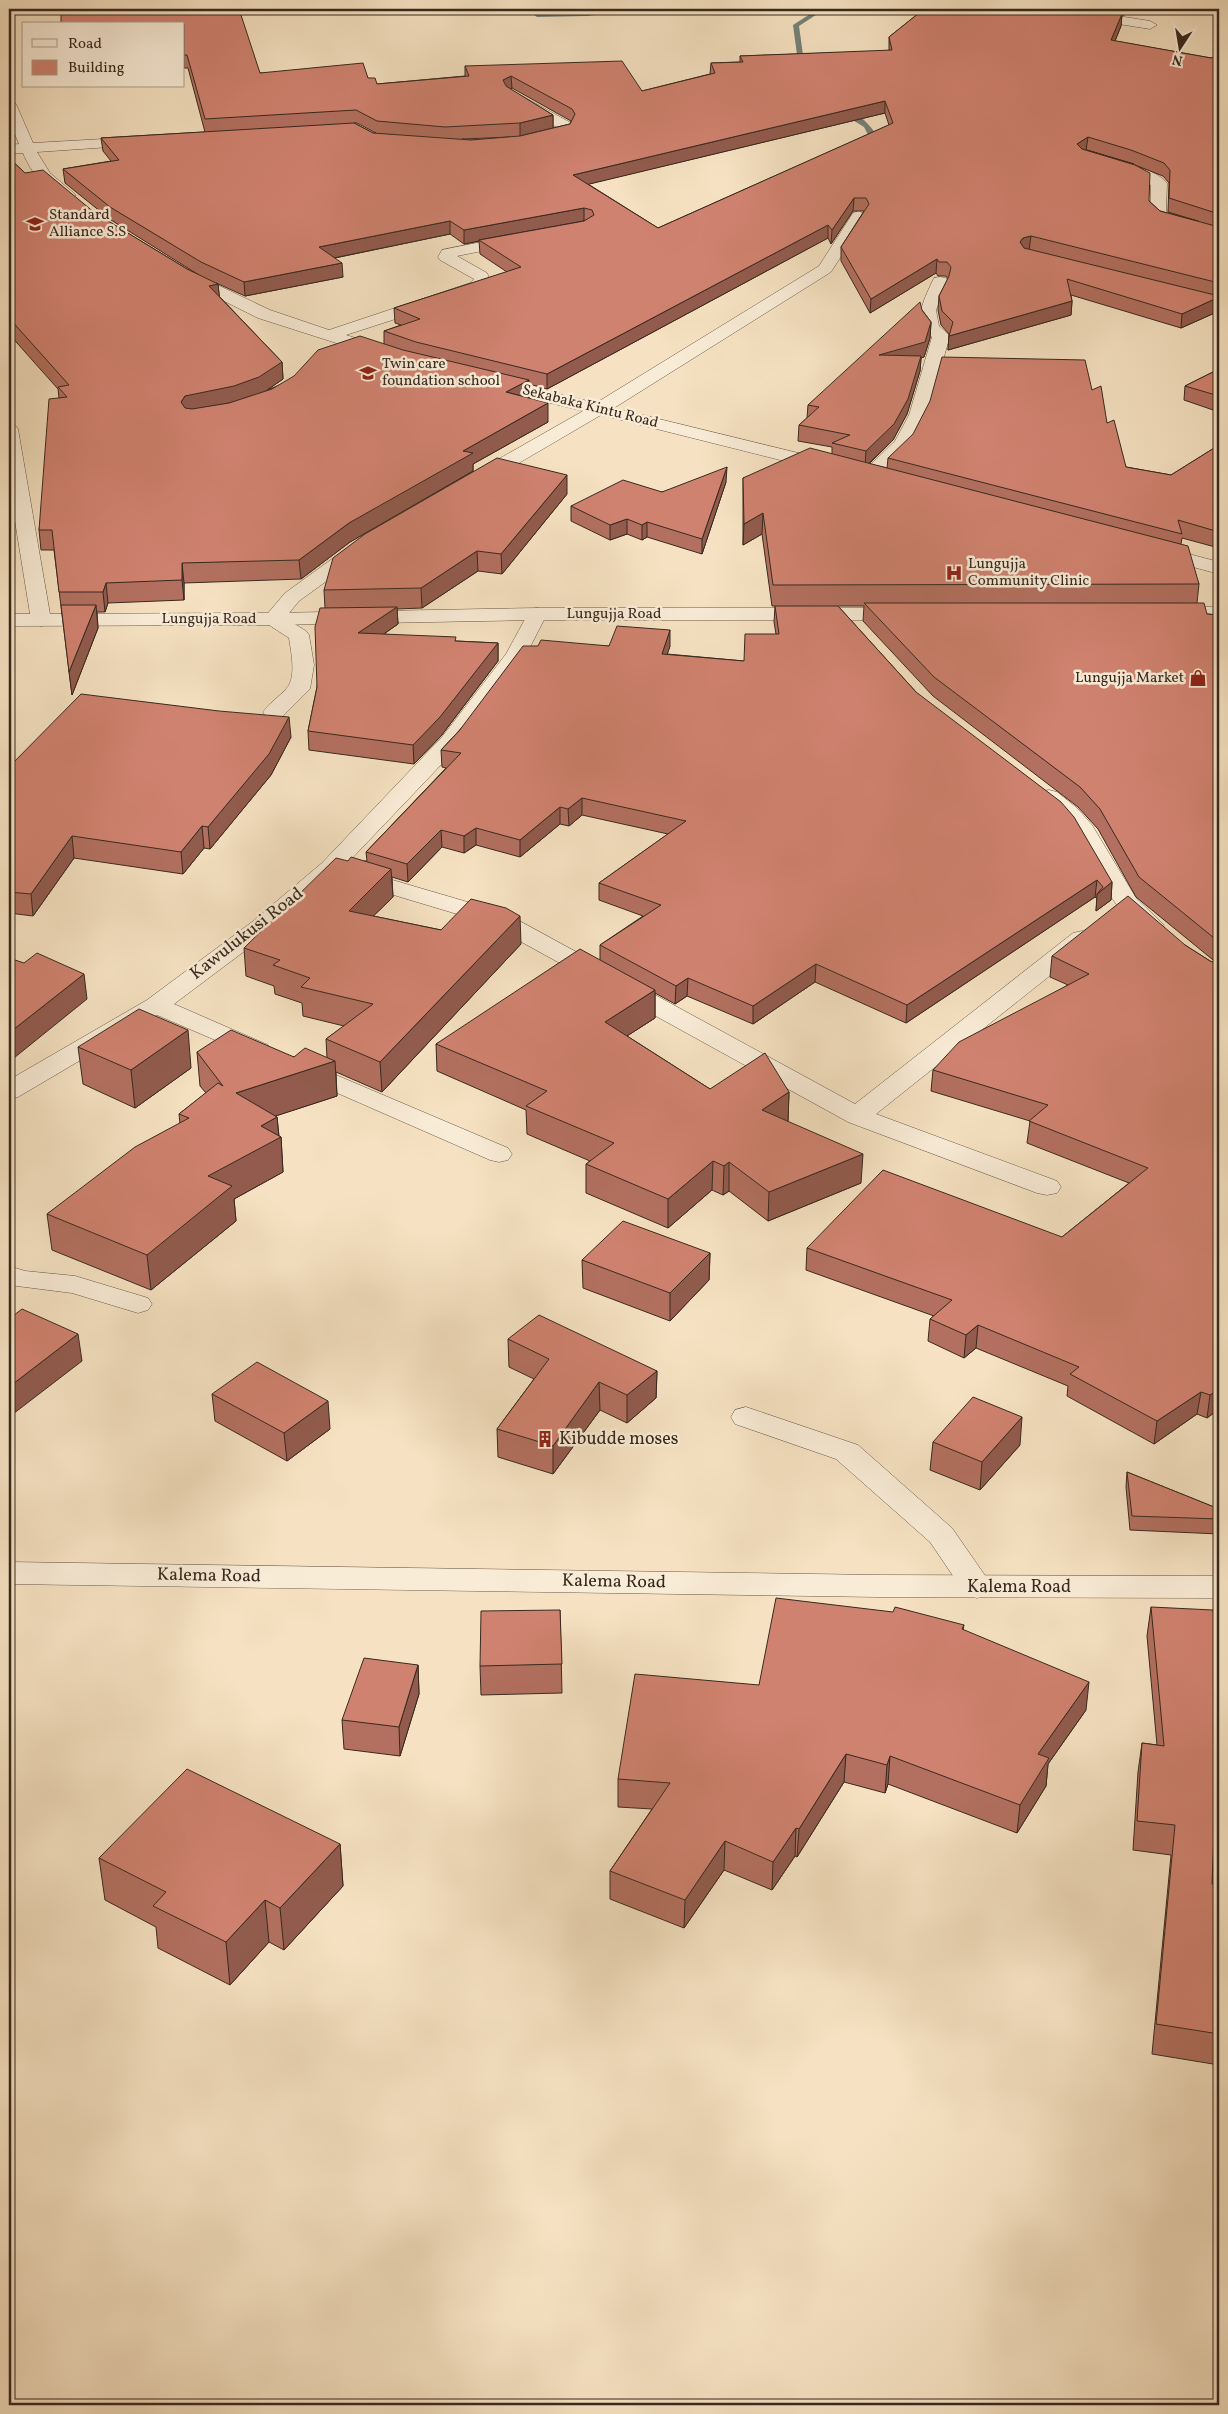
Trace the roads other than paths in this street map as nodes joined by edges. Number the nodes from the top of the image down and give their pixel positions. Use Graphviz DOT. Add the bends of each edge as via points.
graph roads {
  1 [pos="1050,9"];
  2 [pos="1150,25"];
  3 [pos="512,94"];
  4 [pos="9,104"];
  5 [pos="155,140"];
  6 [pos="518,142"];
  7 [pos="29,148"];
  8 [pos="9,149"];
  9 [pos="1104,163"];
  10 [pos="82,207"];
  11 [pos="859,216"];
  12 [pos="1219,235"];
  13 [pos="536,236"];
  14 [pos="170,266"];
  15 [pos="940,282"];
  16 [pos="329,335"];
  17 [pos="349,342"];
  18 [pos="325,353"];
  19 [pos="393,356"];
  20 [pos="476,379"];
  21 [pos="599,409"];
  22 [pos="9,429"];
  23 [pos="458,490"];
  24 [pos="375,538"];
  25 [pos="1142,548"];
  26 [pos="1219,568"];
  27 [pos="1150,613"];
  28 [pos="1219,613"];
  29 [pos="537,614"];
  30 [pos="843,614"];
  31 [pos="922,614"];
  32 [pos="273,619"];
  33 [pos="9,620"];
  34 [pos="41,620"];
  35 [pos="863,636"];
  36 [pos="274,712"];
  37 [pos="1031,782"];
  38 [pos="330,868"];
  39 [pos="1113,913"];
  40 [pos="1170,940"];
  41 [pos="156,1005"];
  42 [pos="9,1092"];
  43 [pos="857,1116"];
  44 [pos="499,1154"];
  45 [pos="1047,1187"];
  46 [pos="9,1274"];
  47 [pos="138,1304"];
  48 [pos="746,1417"];
  49 [pos="9,1573"];
  50 [pos="977,1587"];
  51 [pos="1219,1587"];
  1 -- 2 [label="street"];
  3 -- 6 [label="street" via="566,126 565,132"];
  4 -- 7 [label="street"];
  5 -- 7 [label="street"];
  7 -- 8 [label="street"];
  7 -- 10 [label="street" via="44,176"];
  9 -- 12 [label="street" via="1139,173 1159,184 1158,215"];
  11 -- 21 [label="street" via="825,269"];
  13 -- 16 [label="street" via="448,253 446,257 481,276 482,282 476,287"];
  14 -- 16 [label="street" via="264,314"];
  15 -- 21 [label="street, Sekabaka Kintu Road" via="928,310 931,328 941,336 918,415 903,444 878,478"];
  16 -- 17 [label="street"];
  17 -- 18 [label="street"];
  17 -- 19 [label="street"];
  20 -- 21 [label="street, Sekabaka Kintu Road"];
  21 -- 23 [label="street"];
  22 -- 34 [label="street"];
  24 -- 32 [label="street" via="292,597"];
  25 -- 26 [label="street"];
  27 -- 28 [label="street"];
  29 -- 30 [label="street, Lungujja Road"];
  29 -- 32 [label="street, Lungujja Road"];
  29 -- 38 [label="street, Kawulukusi Road" via="516,655 450,742"];
  30 -- 31 [label="street, Lungujja Road"];
  30 -- 35 [label="street"];
  32 -- 34 [label="street, Lungujja Road"];
  32 -- 36 [label="street" via="299,634 303,665 299,689"];
  33 -- 34 [label="street, Lungujja Road"];
  37 -- 39 [label="street" via="1069,813 1084,830"];
  38 -- 41 [label="street, Kawulukusi Road" via="260,927"];
  38 -- 43 [label="street" via="496,918"];
  39 -- 40 [label="street"];
  39 -- 43 [label="street"];
  41 -- 42 [label="street, Kawulukusi Road"];
  41 -- 44 [label="street"];
  43 -- 45 [label="street"];
  46 -- 47 [label="street" via="18,1279 76,1285"];
  48 -- 50 [label="street" via="847,1452 941,1535"];
  49 -- 50 [label="street, Kalema Road"];
  50 -- 51 [label="street, Kalema Road"];
}
